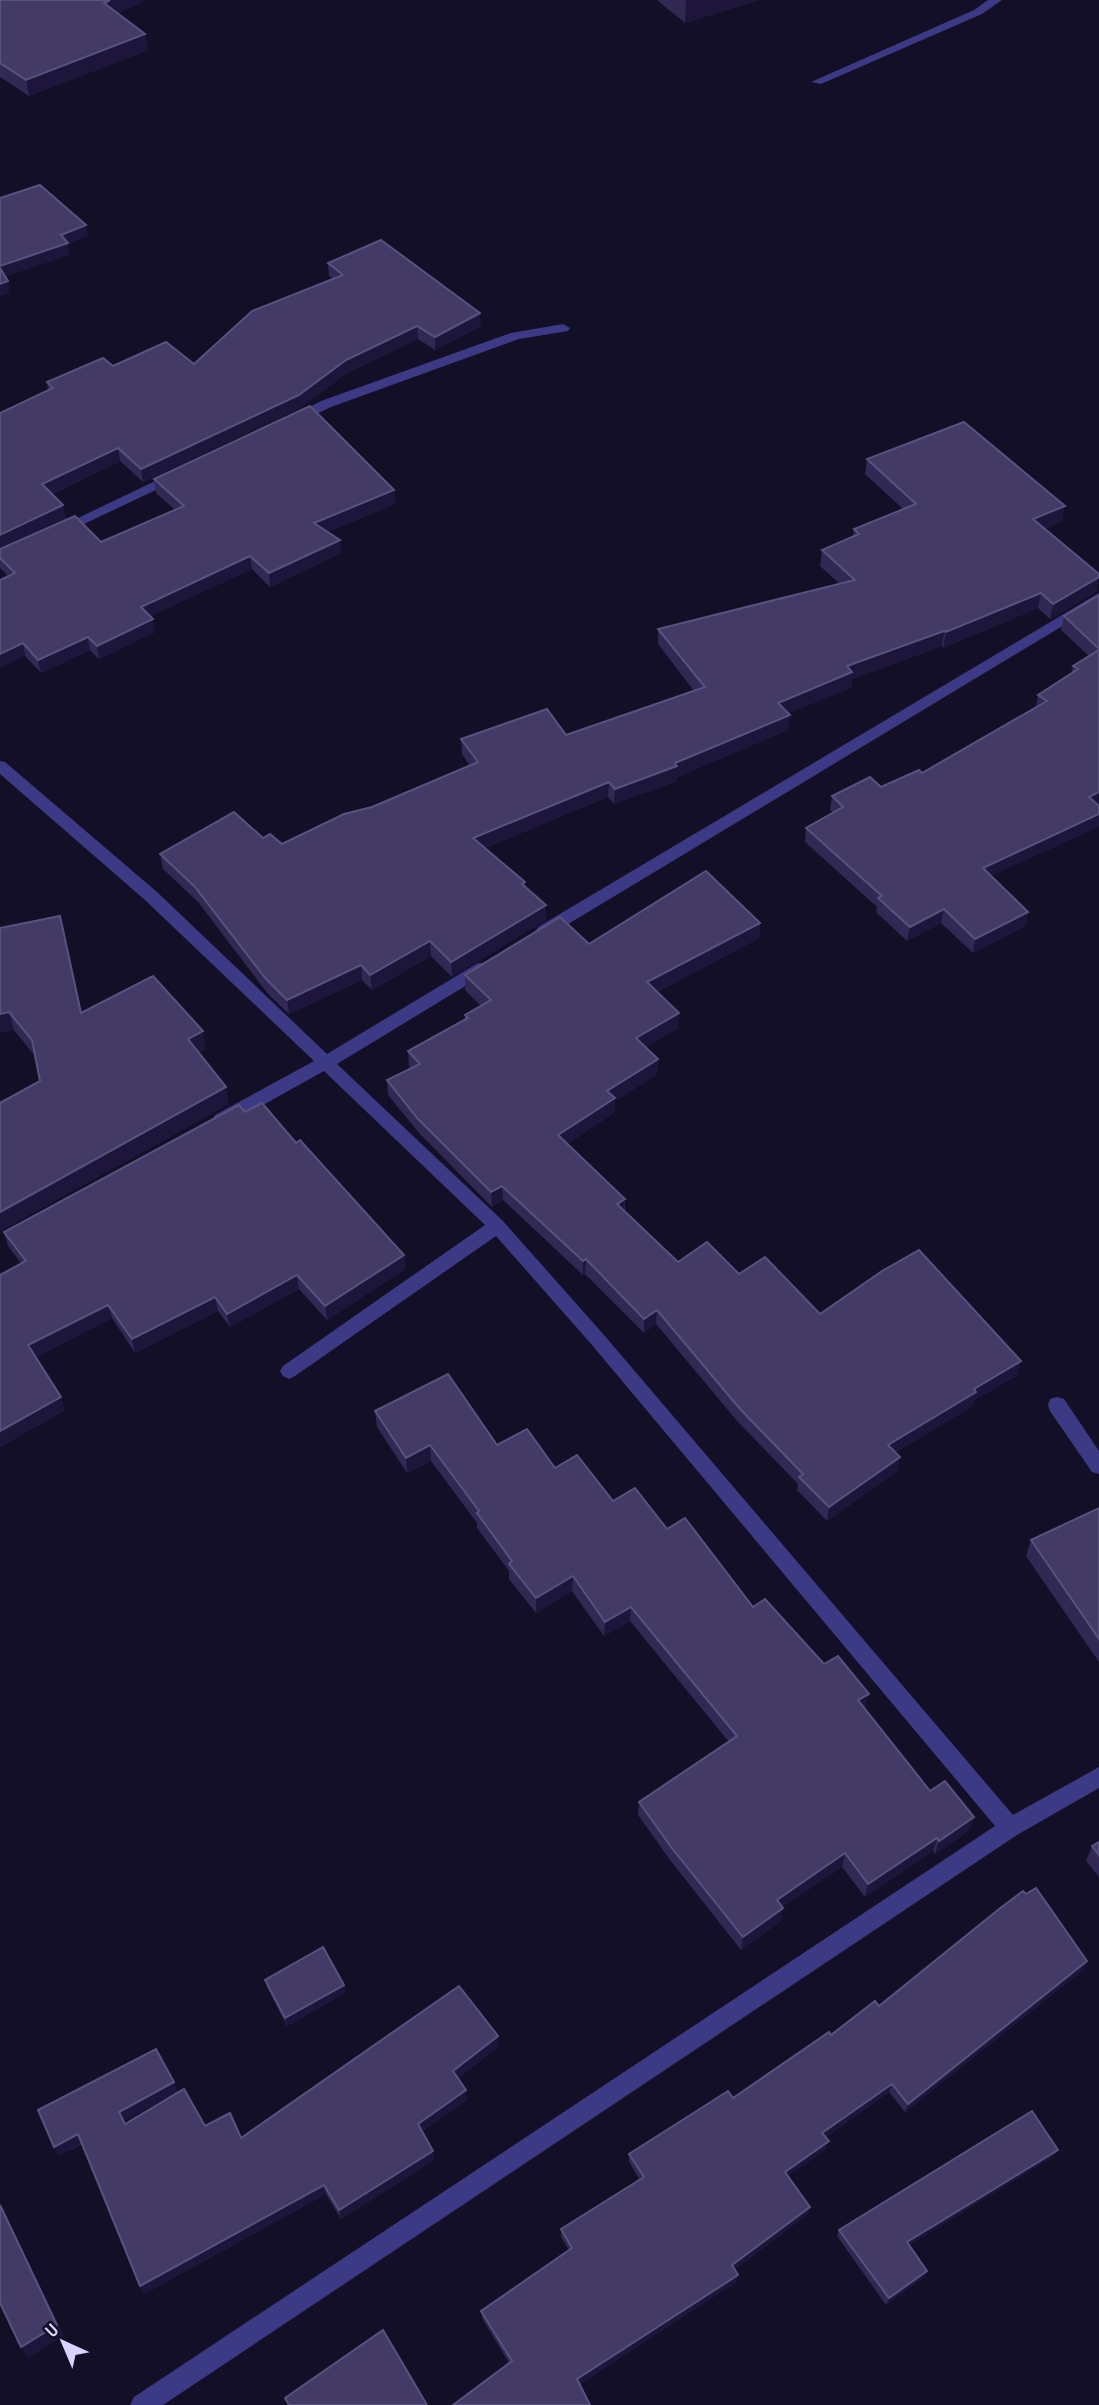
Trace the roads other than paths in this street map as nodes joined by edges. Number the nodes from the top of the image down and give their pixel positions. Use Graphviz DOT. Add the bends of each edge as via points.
graph roads {
  1 [pos="996,0"];
  2 [pos="817,82"];
  3 [pos="564,328"];
  4 [pos="282,425"];
  5 [pos="187,470"];
  6 [pos="50,535"];
  7 [pos="1099,598"];
  8 [pos="0,766"];
  9 [pos="528,941"];
  10 [pos="504,955"];
  11 [pos="326,1063"];
  12 [pos="205,1128"];
  13 [pos="497,1226"];
  14 [pos="289,1371"];
  15 [pos="1057,1405"];
  16 [pos="1099,1466"];
  17 [pos="1099,1777"];
  18 [pos="1010,1828"];
  19 [pos="142,2405"];
  1 -- 2 [label="street"];
  3 -- 4 [label="street" via="516,336 326,404"];
  5 -- 6 [label="street"];
  7 -- 9 [label="street"];
  8 -- 11 [label="street" via="151,896"];
  10 -- 11 [label="street"];
  11 -- 12 [label="street"];
  11 -- 13 [label="street"];
  13 -- 14 [label="street"];
  13 -- 18 [label="street"];
  15 -- 16 [label="street"];
  17 -- 18 [label="street"];
  18 -- 19 [label="street"];
}
